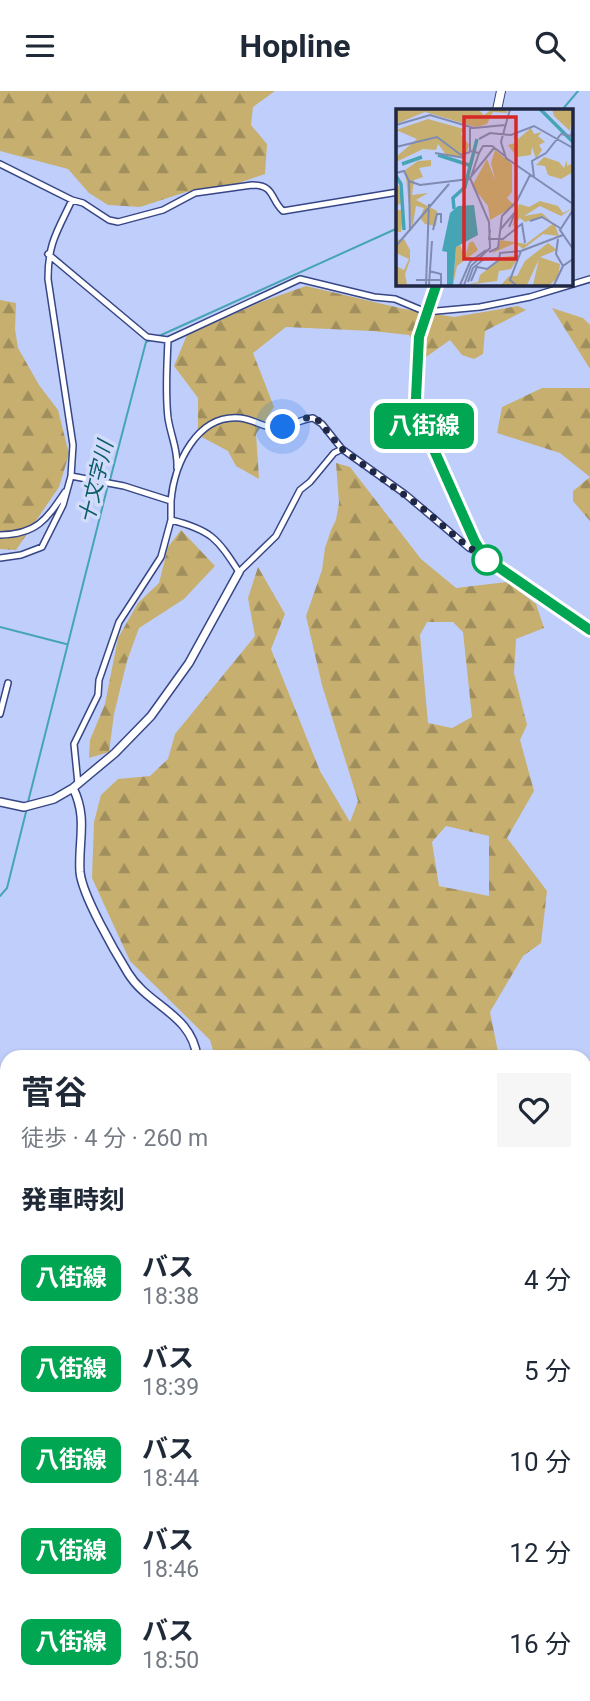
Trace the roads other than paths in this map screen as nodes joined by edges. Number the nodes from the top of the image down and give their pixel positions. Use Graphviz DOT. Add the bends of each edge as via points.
graph roads {
  1 [pos="501,91"];
  2 [pos="497,109"];
  3 [pos="0,164"];
  4 [pos="396,193"];
  5 [pos="72,200"];
  6 [pos="48,254"];
  7 [pos="590,279"];
  8 [pos="572,284"];
  9 [pos="436,285"];
  10 [pos="569,285"];
  11 [pos="426,312"];
  12 [pos="168,339"];
  13 [pos="342,449"];
  14 [pos="176,474"];
  15 [pos="71,476"];
  16 [pos="66,489"];
  17 [pos="171,501"];
  18 [pos="171,520"];
  19 [pos="0,535"];
  20 [pos="481,553"];
  21 [pos="0,558"];
  22 [pos="239,572"];
  23 [pos="590,630"];
  24 [pos="8,683"];
  25 [pos="0,714"];
  26 [pos="75,786"];
  27 [pos="0,802"];
  28 [pos="195,1050"];
  1 -- 2 [label="main road"];
  3 -- 5 [label="street"];
  4 -- 5 [label="street" via="283,211 269,189 252,185 195,193 163,209 118,222"];
  5 -- 6 [label="street"];
  6 -- 12 [label="street" via="147,337"];
  6 -- 15 [label="street" via="73,445"];
  7 -- 8 [label="street"];
  9 -- 11 [label="main road"];
  10 -- 11 [label="street" via="493,304"];
  11 -- 12 [label="street" via="395,299 300,279"];
  11 -- 20 [label="main road" via="419,337 418,408"];
  12 -- 14 [label="street" via="166,397 178,452"];
  13 -- 14 [label="street" via="317,419 275,428 231,417 204,428 187,449"];
  13 -- 20 [label="street"];
  13 -- 22 [label="street" via="300,489 276,536"];
  14 -- 17 [label="street"];
  15 -- 16 [label="street"];
  15 -- 17 [label="street" via="124,485"];
  16 -- 19 [label="street" via="48,518 37,526"];
  16 -- 21 [label="street" via="42,547"];
  17 -- 18 [label="street"];
  18 -- 22 [label="street" via="196,526 216,539"];
  18 -- 26 [label="street" via="162,557 119,622 97,695 78,731"];
  20 -- 23 [label="main road"];
  22 -- 26 [label="street" via="190,663 151,716"];
  24 -- 25 [label="street"];
  26 -- 27 [label="street" via="39,804 24,807"];
  26 -- 28 [label="street" via="83,822 80,873 91,902 128,974 180,1020"];
}
